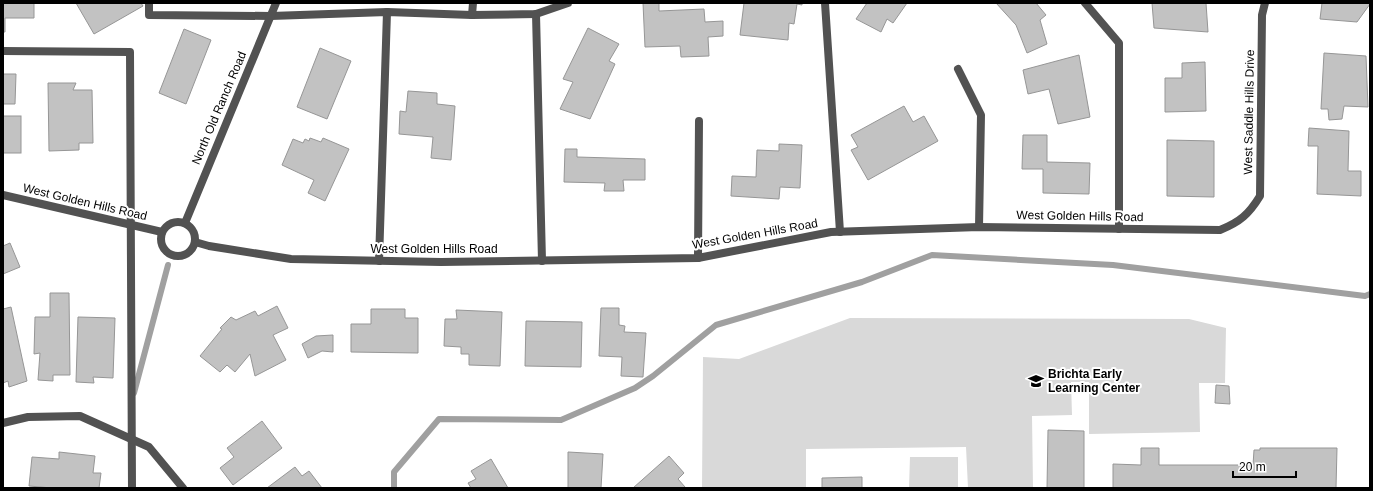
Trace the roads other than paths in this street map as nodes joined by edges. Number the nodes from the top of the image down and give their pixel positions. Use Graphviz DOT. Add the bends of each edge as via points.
graph roads {
  1 [pos="149,3"];
  2 [pos="276,3"];
  3 [pos="473,3"];
  4 [pos="568,3"];
  5 [pos="825,3"];
  6 [pos="1085,3"];
  7 [pos="1265,3"];
  8 [pos="387,12"];
  9 [pos="536,14"];
  10 [pos="472,15"];
  11 [pos="271,16"];
  12 [pos="3,51"];
  13 [pos="958,69"];
  14 [pos="698,121"];
  15 [pos="3,195"];
  16 [pos="1245,217"];
  17 [pos="185,223"];
  18 [pos="131,225"];
  19 [pos="979,227"];
  20 [pos="1119,229"];
  21 [pos="162,232"];
  22 [pos="840,232"];
  23 [pos="195,242"];
  24 [pos="698,258"];
  25 [pos="542,260"];
  26 [pos="379,261"];
  27 [pos="3,423"];
  28 [pos="132,439"];
  29 [pos="132,488"];
  30 [pos="183,488"];
  1 -- 11 [label="street" via="149,15"];
  2 -- 11 [label="street, North Old Ranch Road"];
  3 -- 10 [label="street"];
  4 -- 9 [label="street"];
  5 -- 22 [label="street"];
  6 -- 20 [label="street" via="1119,43"];
  7 -- 16 [label="street, West Saddle Hills Drive" via="1262,15 1260,196"];
  8 -- 10 [label="street"];
  8 -- 11 [label="street"];
  8 -- 26 [label="street"];
  9 -- 10 [label="street"];
  9 -- 25 [label="street"];
  11 -- 17 [label="street, North Old Ranch Road"];
  12 -- 18 [label="street" via="130,52"];
  13 -- 19 [label="street" via="981,115"];
  14 -- 24 [label="street"];
  15 -- 18 [label="street, West Golden Hills Road"];
  16 -- 20 [label="street, West Golden Hills Road" via="1220,230"];
  17 -- 21 [label="street" via="174,222"];
  17 -- 23 [label="street" via="194,231"];
  18 -- 21 [label="street, West Golden Hills Road"];
  18 -- 28 [label="street"];
  19 -- 20 [label="street, West Golden Hills Road"];
  19 -- 22 [label="street, West Golden Hills Road"];
  21 -- 23 [label="street" via="162,245 174,256 190,252"];
  22 -- 24 [label="street, West Golden Hills Road"];
  23 -- 26 [label="street, West Golden Hills Road" via="292,259"];
  24 -- 25 [label="street, West Golden Hills Road"];
  25 -- 26 [label="street, West Golden Hills Road"];
  27 -- 28 [label="street" via="28,417 80,416"];
  28 -- 29 [label="street"];
  28 -- 30 [label="street" via="149,446"];
}
